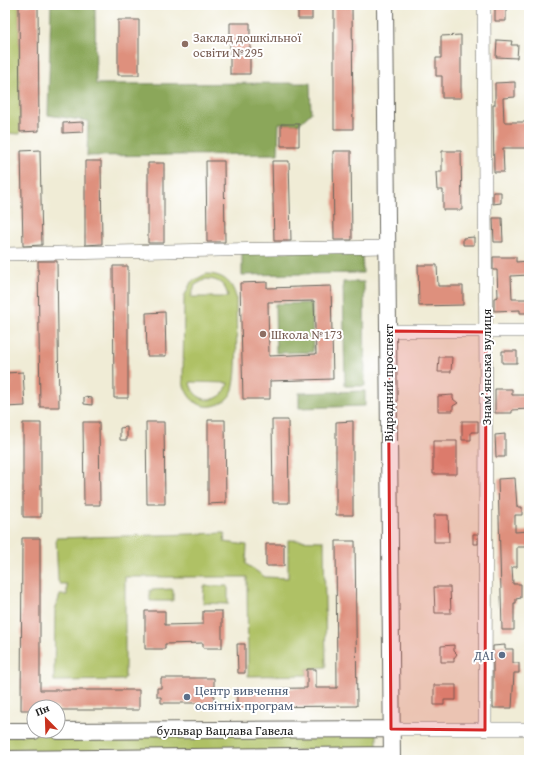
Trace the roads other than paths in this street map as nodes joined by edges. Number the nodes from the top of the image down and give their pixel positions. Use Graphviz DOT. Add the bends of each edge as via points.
graph roads {
  1 [pos="385,5"];
  2 [pos="484,5"];
  3 [pos="387,247"];
  4 [pos="5,254"];
  5 [pos="388,331"];
  6 [pos="529,331"];
  7 [pos="486,332"];
  8 [pos="391,729"];
  9 [pos="529,729"];
  10 [pos="485,730"];
  11 [pos="5,731"];
  12 [pos="26,731"];
  13 [pos="66,731"];
  14 [pos="392,757"];
  15 [pos="5,759"];
  1 -- 3 [label="main road, Відрадний проспект"];
  2 -- 7 [label="street, Знамʼянська вулиця"];
  3 -- 4 [label="street"];
  3 -- 5 [label="main road, Відрадний проспект"];
  5 -- 7 [label="street"];
  5 -- 8 [label="main road, Відрадний проспект"];
  6 -- 7 [label="street"];
  7 -- 10 [label="street, Знамʼянська вулиця"];
  8 -- 10 [label="street"];
  8 -- 13 [label="main road, бульвар Вацлава Гавела"];
  8 -- 14 [label="main road, Відрадний проспект"];
  9 -- 10 [label="street"];
  11 -- 12 [label="main road"];
  14 -- 15 [label="main road, бульвар Вацлава Гавела"];
}
